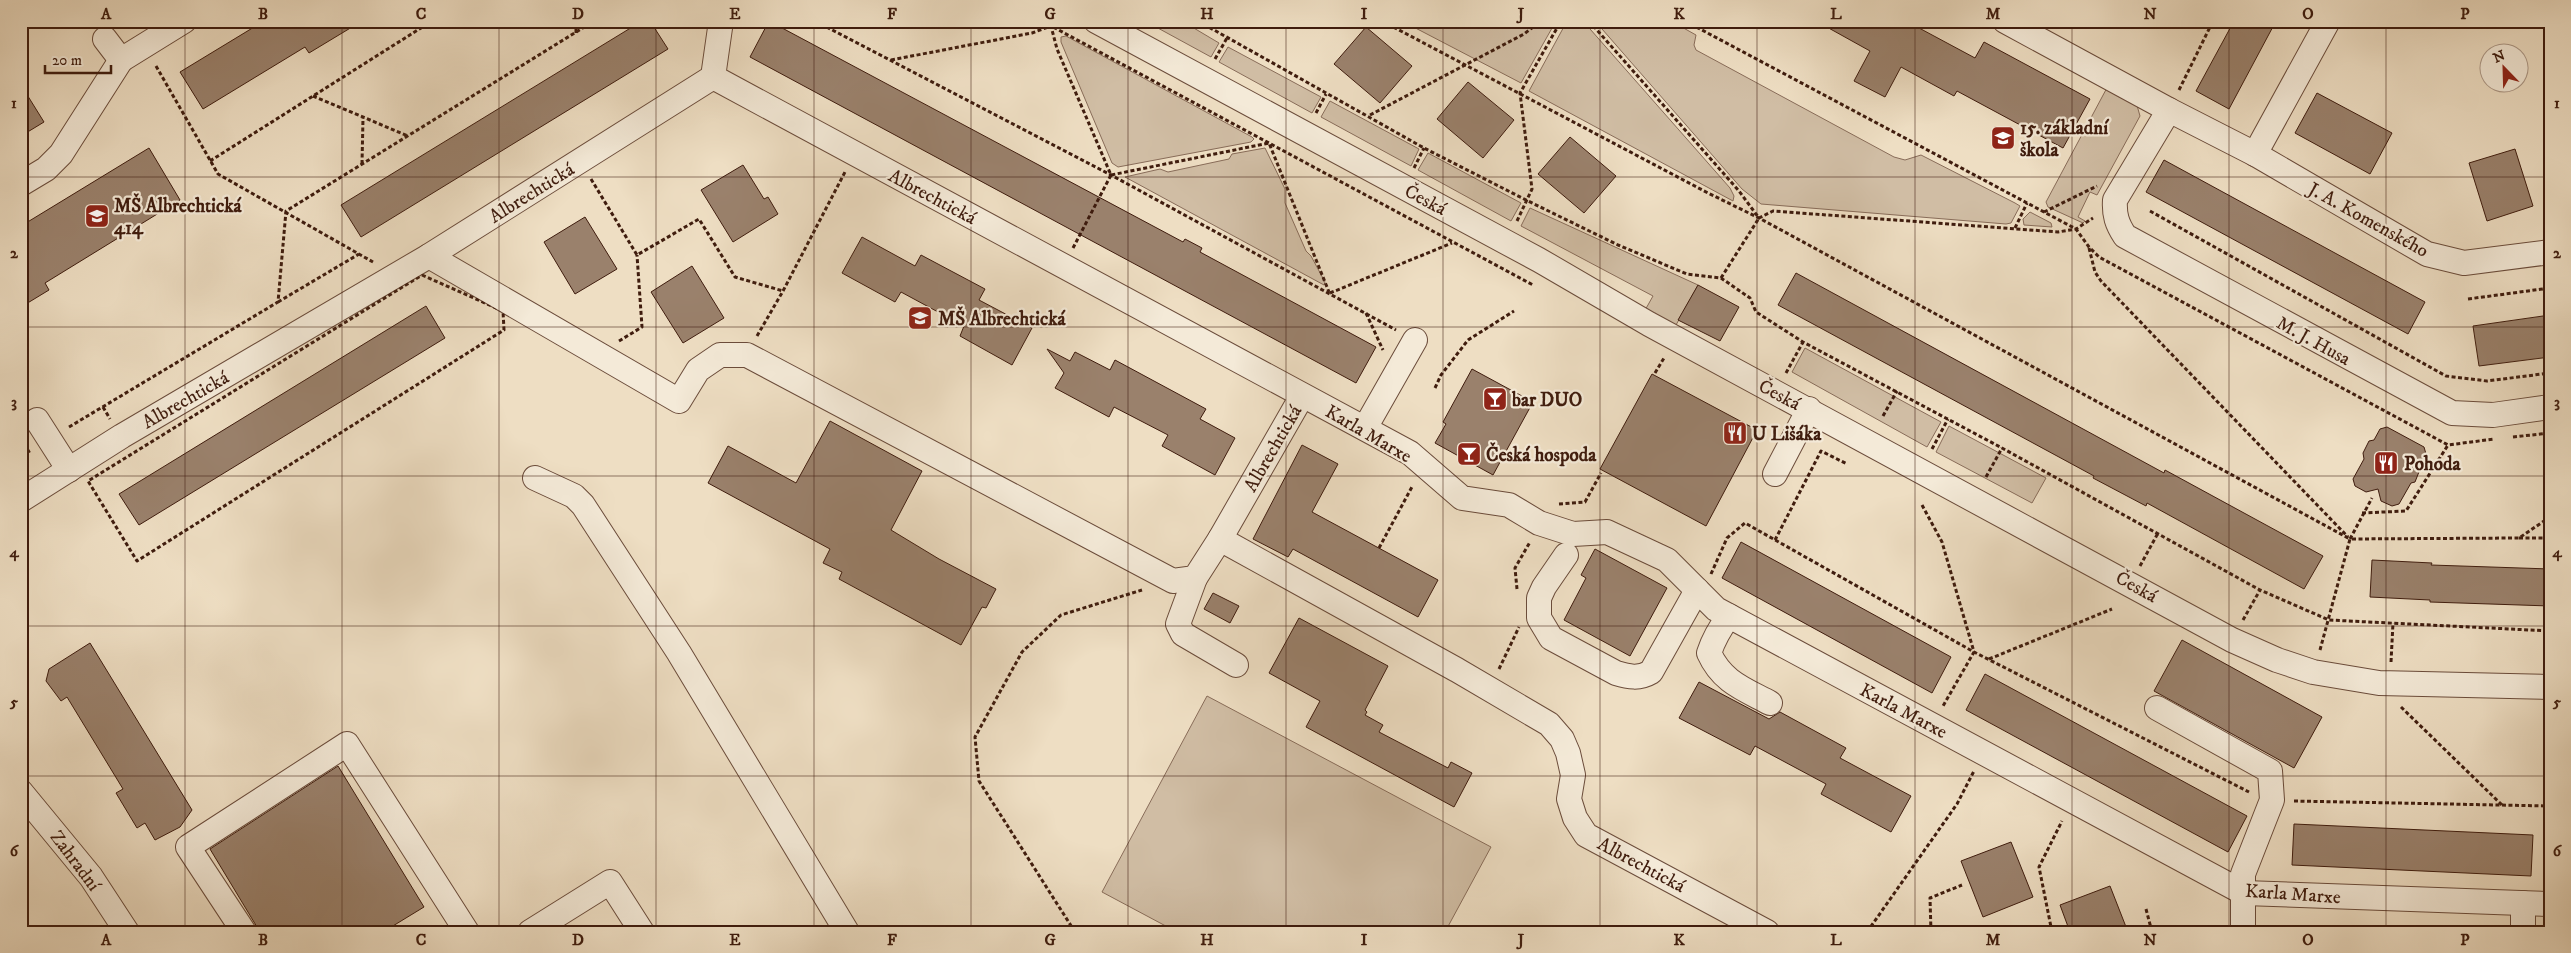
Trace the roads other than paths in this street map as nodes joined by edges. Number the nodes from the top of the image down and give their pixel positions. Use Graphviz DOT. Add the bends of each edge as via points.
graph roads {
  1 [pos="184,21"];
  2 [pos="721,21"];
  3 [pos="1096,21"];
  4 [pos="2005,21"];
  5 [pos="2328,21"];
  6 [pos="105,39"];
  7 [pos="120,60"];
  8 [pos="713,77"];
  9 [pos="2178,103"];
  10 [pos="2255,154"];
  11 [pos="21,184"];
  12 [pos="2550,252"];
  13 [pos="429,256"];
  14 [pos="1404,340"];
  15 [pos="1302,396"];
  16 [pos="2550,406"];
  17 [pos="1809,409"];
  18 [pos="1365,428"];
  19 [pos="43,430"];
  20 [pos="69,470"];
  21 [pos="1775,474"];
  22 [pos="535,478"];
  23 [pos="21,500"];
  24 [pos="1220,539"];
  25 [pos="1566,555"];
  26 [pos="1184,579"];
  27 [pos="1705,585"];
  28 [pos="1729,616"];
  29 [pos="1236,665"];
  30 [pos="2550,687"];
  31 [pos="1770,703"];
  32 [pos="2157,708"];
  33 [pos="21,792"];
  34 [pos="2244,893"];
  35 [pos="2524,903"];
  36 [pos="2550,904"];
  37 [pos="127,932"];
  38 [pos="244,932"];
  39 [pos="467,932"];
  40 [pos="530,932"];
  41 [pos="642,932"];
  42 [pos="847,932"];
  43 [pos="1767,932"];
  44 [pos="2243,932"];
  45 [pos="2523,932"];
  1 -- 7 [label="street"];
  2 -- 8 [label="street"];
  3 -- 17 [label="street, Česká"];
  4 -- 9 [label="street, J. A. Komenského"];
  5 -- 10 [label="street"];
  6 -- 7 [label="street"];
  7 -- 11 [label="street" via="61,154 46,170"];
  8 -- 13 [label="street, Albrechtická"];
  8 -- 15 [label="street, Albrechtická"];
  9 -- 10 [label="street, J. A. Komenského"];
  9 -- 16 [label="street, M. J. Husa" via="2109,192 2118,226 2125,236 2452,413 2493,415"];
  10 -- 12 [label="street, J. A. Komenského" via="2427,254 2464,263"];
  13 -- 20 [label="street, Albrechtická"];
  13 -- 26 [label="street" via="688,406 698,370 720,355 747,355"];
  14 -- 18 [label="street"];
  15 -- 18 [label="street, Karla Marxe"];
  15 -- 24 [label="street, Albrechtická"];
  17 -- 21 [label="street"];
  17 -- 30 [label="street, Česká" via="2232,640 2277,660 2318,673 2379,683"];
  18 -- 27 [label="street, Karla Marxe" via="1410,453 1462,498 1509,505 1539,523 1573,534 1608,532 1667,560"];
  19 -- 20 [label="street"];
  20 -- 23 [label="street, Albrechtická"];
  22 -- 42 [label="street" via="574,496 583,505 679,653"];
  24 -- 26 [label="street, Albrechtická"];
  24 -- 43 [label="street, Albrechtická" via="1549,724 1562,739 1568,753 1573,775 1569,799 1575,818 1586,835"];
  25 -- 27 [label="street" via="1539,598 1539,618 1551,638 1616,673 1628,676 1643,677 1651,672"];
  26 -- 29 [label="street, Albrechtická" via="1178,624 1183,634"];
  27 -- 28 [label="street, Karla Marxe" via="1716,609"];
  28 -- 31 [label="street" via="1718,630 1709,653 1726,679"];
  28 -- 34 [label="street, Karla Marxe"];
  32 -- 34 [label="street" via="2270,771 2272,800 2243,874"];
  33 -- 37 [label="street, Zahradní" via="91,877"];
  34 -- 35 [label="street, Karla Marxe"];
  34 -- 44 [label="street"];
  35 -- 36 [label="street, Karla Marxe"];
  35 -- 45 [label="street"];
  38 -- 39 [label="street" via="188,847 347,744"];
  40 -- 41 [label="street" via="610,882"];
}
